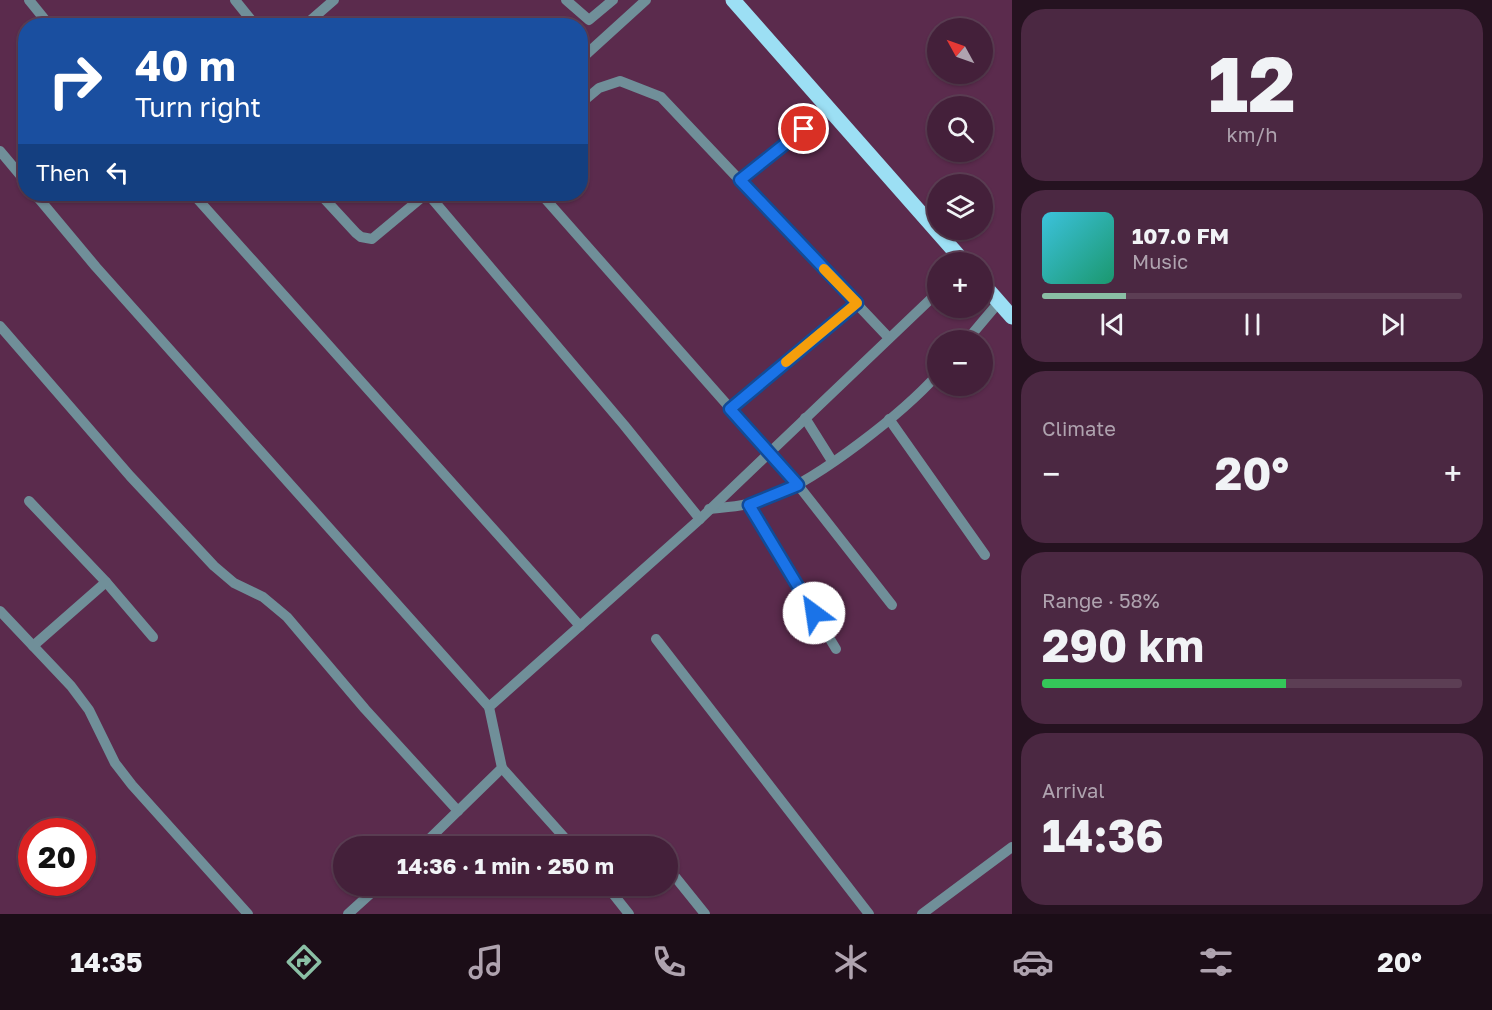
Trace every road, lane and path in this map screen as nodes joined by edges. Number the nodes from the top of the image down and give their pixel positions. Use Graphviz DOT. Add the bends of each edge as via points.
graph roads {
  1 [pos="29,0"];
  2 [pos="235,0"];
  3 [pos="334,0"];
  4 [pos="567,0"];
  5 [pos="613,0"];
  6 [pos="646,0"];
  7 [pos="733,0"];
  8 [pos="44,18"];
  9 [pos="250,18"];
  10 [pos="313,18"];
  11 [pos="587,18"];
  12 [pos="588,19"];
  13 [pos="588,53"];
  14 [pos="588,97"];
  15 [pos="804,129"];
  16 [pos="0,152"];
  17 [pos="18,173"];
  18 [pos="740,180"];
  19 [pos="41,201"];
  20 [pos="199,201"];
  21 [pos="326,201"];
  22 [pos="418,201"];
  23 [pos="433,201"];
  24 [pos="546,201"];
  25 [pos="955,252"];
  26 [pos="993,295"];
  27 [pos="999,302"];
  28 [pos="857,303"];
  29 [pos="927,303"];
  30 [pos="1012,317"];
  31 [pos="0,326"];
  32 [pos="975,330"];
  33 [pos="890,338"];
  34 [pos="927,384"];
  35 [pos="730,409"];
  36 [pos="805,418"];
  37 [pos="890,419"];
  38 [pos="768,452"];
  39 [pos="832,461"];
  40 [pos="798,485"];
  41 [pos="29,501"];
  42 [pos="749,505"];
  43 [pos="709,509"];
  44 [pos="700,519"];
  45 [pos="985,555"];
  46 [pos="106,582"];
  47 [pos="892,605"];
  48 [pos="0,611"];
  49 [pos="580,626"];
  50 [pos="153,637"];
  51 [pos="656,639"];
  52 [pos="33,646"];
  53 [pos="836,649"];
  54 [pos="489,706"];
  55 [pos="502,768"];
  56 [pos="458,811"];
  57 [pos="432,836"];
  58 [pos="563,836"];
  59 [pos="1012,848"];
  60 [pos="678,880"];
  61 [pos="370,896"];
  62 [pos="615,896"];
  63 [pos="352,913"];
  64 [pos="248,914"];
  65 [pos="629,914"];
  66 [pos="705,914"];
  67 [pos="869,914"];
  68 [pos="922,914"];
  1 -- 8 [label="street"];
  2 -- 9 [label="street"];
  3 -- 10 [label="street"];
  4 -- 11 [label="street"];
  5 -- 12 [label="street"];
  6 -- 13 [label="street"];
  7 -- 25 [label="main road"];
  14 -- 18 [label="street" via="610,82 620,81 661,97"];
  15 -- 18 [label="street"];
  16 -- 17 [label="street"];
  18 -- 28 [label="street"];
  19 -- 54 [label="street"];
  20 -- 49 [label="street"];
  21 -- 22 [label="street" via="356,233 372,239"];
  23 -- 44 [label="street"];
  24 -- 35 [label="street"];
  26 -- 27 [label="main road"];
  27 -- 30 [label="main road"];
  27 -- 32 [label="street"];
  28 -- 33 [label="street"];
  28 -- 35 [label="street"];
  29 -- 33 [label="street"];
  31 -- 56 [label="street" via="214,566 287,617"];
  33 -- 36 [label="street"];
  34 -- 37 [label="street"];
  35 -- 38 [label="street"];
  36 -- 38 [label="street"];
  36 -- 39 [label="street"];
  37 -- 39 [label="street"];
  37 -- 45 [label="street"];
  38 -- 40 [label="street"];
  38 -- 43 [label="street"];
  39 -- 40 [label="street"];
  40 -- 42 [label="street"];
  40 -- 47 [label="street"];
  41 -- 46 [label="street"];
  42 -- 43 [label="street"];
  42 -- 53 [label="street"];
  43 -- 44 [label="street"];
  44 -- 49 [label="street"];
  46 -- 50 [label="street"];
  46 -- 52 [label="street"];
  48 -- 52 [label="street"];
  49 -- 54 [label="street"];
  51 -- 67 [label="street"];
  52 -- 64 [label="street" via="89,710 115,763 132,785"];
  54 -- 55 [label="street"];
  55 -- 56 [label="street"];
  55 -- 58 [label="street"];
  56 -- 57 [label="street"];
  59 -- 68 [label="street"];
  60 -- 66 [label="street"];
  61 -- 63 [label="street"];
  62 -- 65 [label="street"];
}
